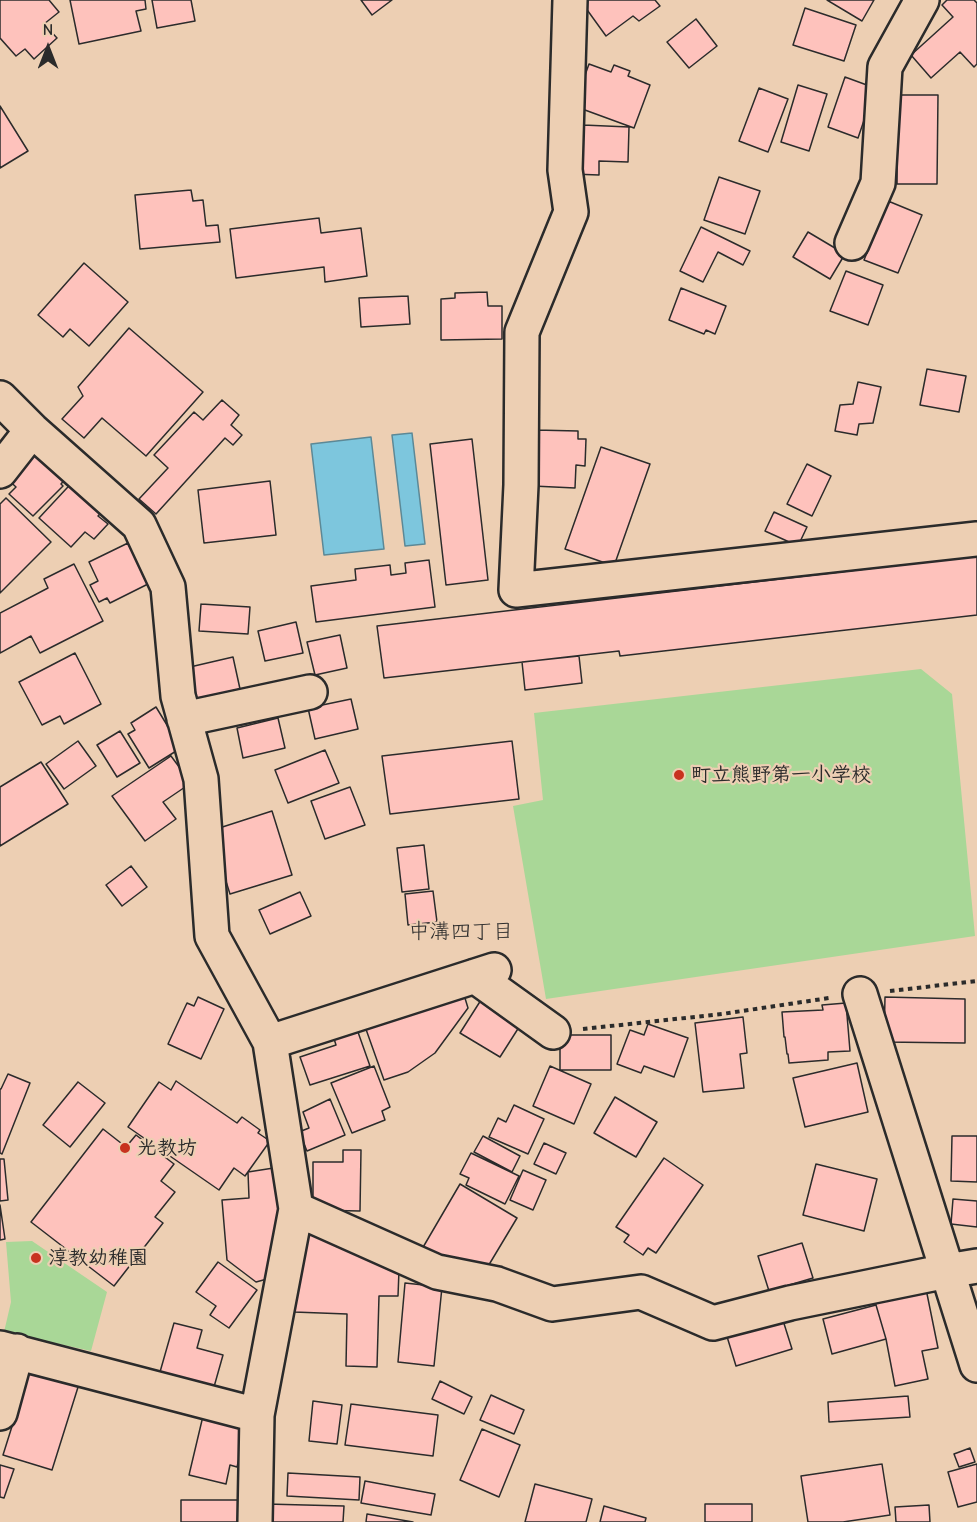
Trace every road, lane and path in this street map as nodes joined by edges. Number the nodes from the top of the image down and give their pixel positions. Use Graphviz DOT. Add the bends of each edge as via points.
graph roads {
  1 [pos="570,0"];
  2 [pos="922,0"];
  3 [pos="852,243"];
  4 [pos="0,398"];
  5 [pos="32,430"];
  6 [pos="0,471"];
  7 [pos="977,539"];
  8 [pos="310,692"];
  9 [pos="184,719"];
  10 [pos="977,981"];
  11 [pos="860,994"];
  12 [pos="553,1032"];
  13 [pos="270,1042"];
  14 [pos="296,1209"];
  15 [pos="962,1269"];
  16 [pos="9,1350"];
  17 [pos="977,1365"];
  18 [pos="0,1413"];
  19 [pos="257,1415"];
  20 [pos="255,1522"];
  1 -- 7 [label="street" via="565,170 571,212 522,333 516,591"];
  2 -- 3 [label="street" via="885,67 878,183"];
  4 -- 5 [label="street"];
  5 -- 6 [label="street"];
  5 -- 9 [label="street" via="139,525 168,587 178,696"];
  8 -- 9 [label="street"];
  9 -- 13 [label="street" via="201,779 212,936"];
  10 -- 11 [label="path"];
  11 -- 12 [label="path"];
  11 -- 15 [label="street"];
  12 -- 13 [label="street" via="484,973"];
  13 -- 14 [label="street"];
  14 -- 15 [label="street" via="437,1272 497,1284 552,1304 641,1292 713,1323 790,1303"];
  14 -- 19 [label="street"];
  15 -- 17 [label="street"];
  16 -- 18 [label="street"];
  16 -- 19 [label="street"];
  19 -- 20 [label="street"];
}
